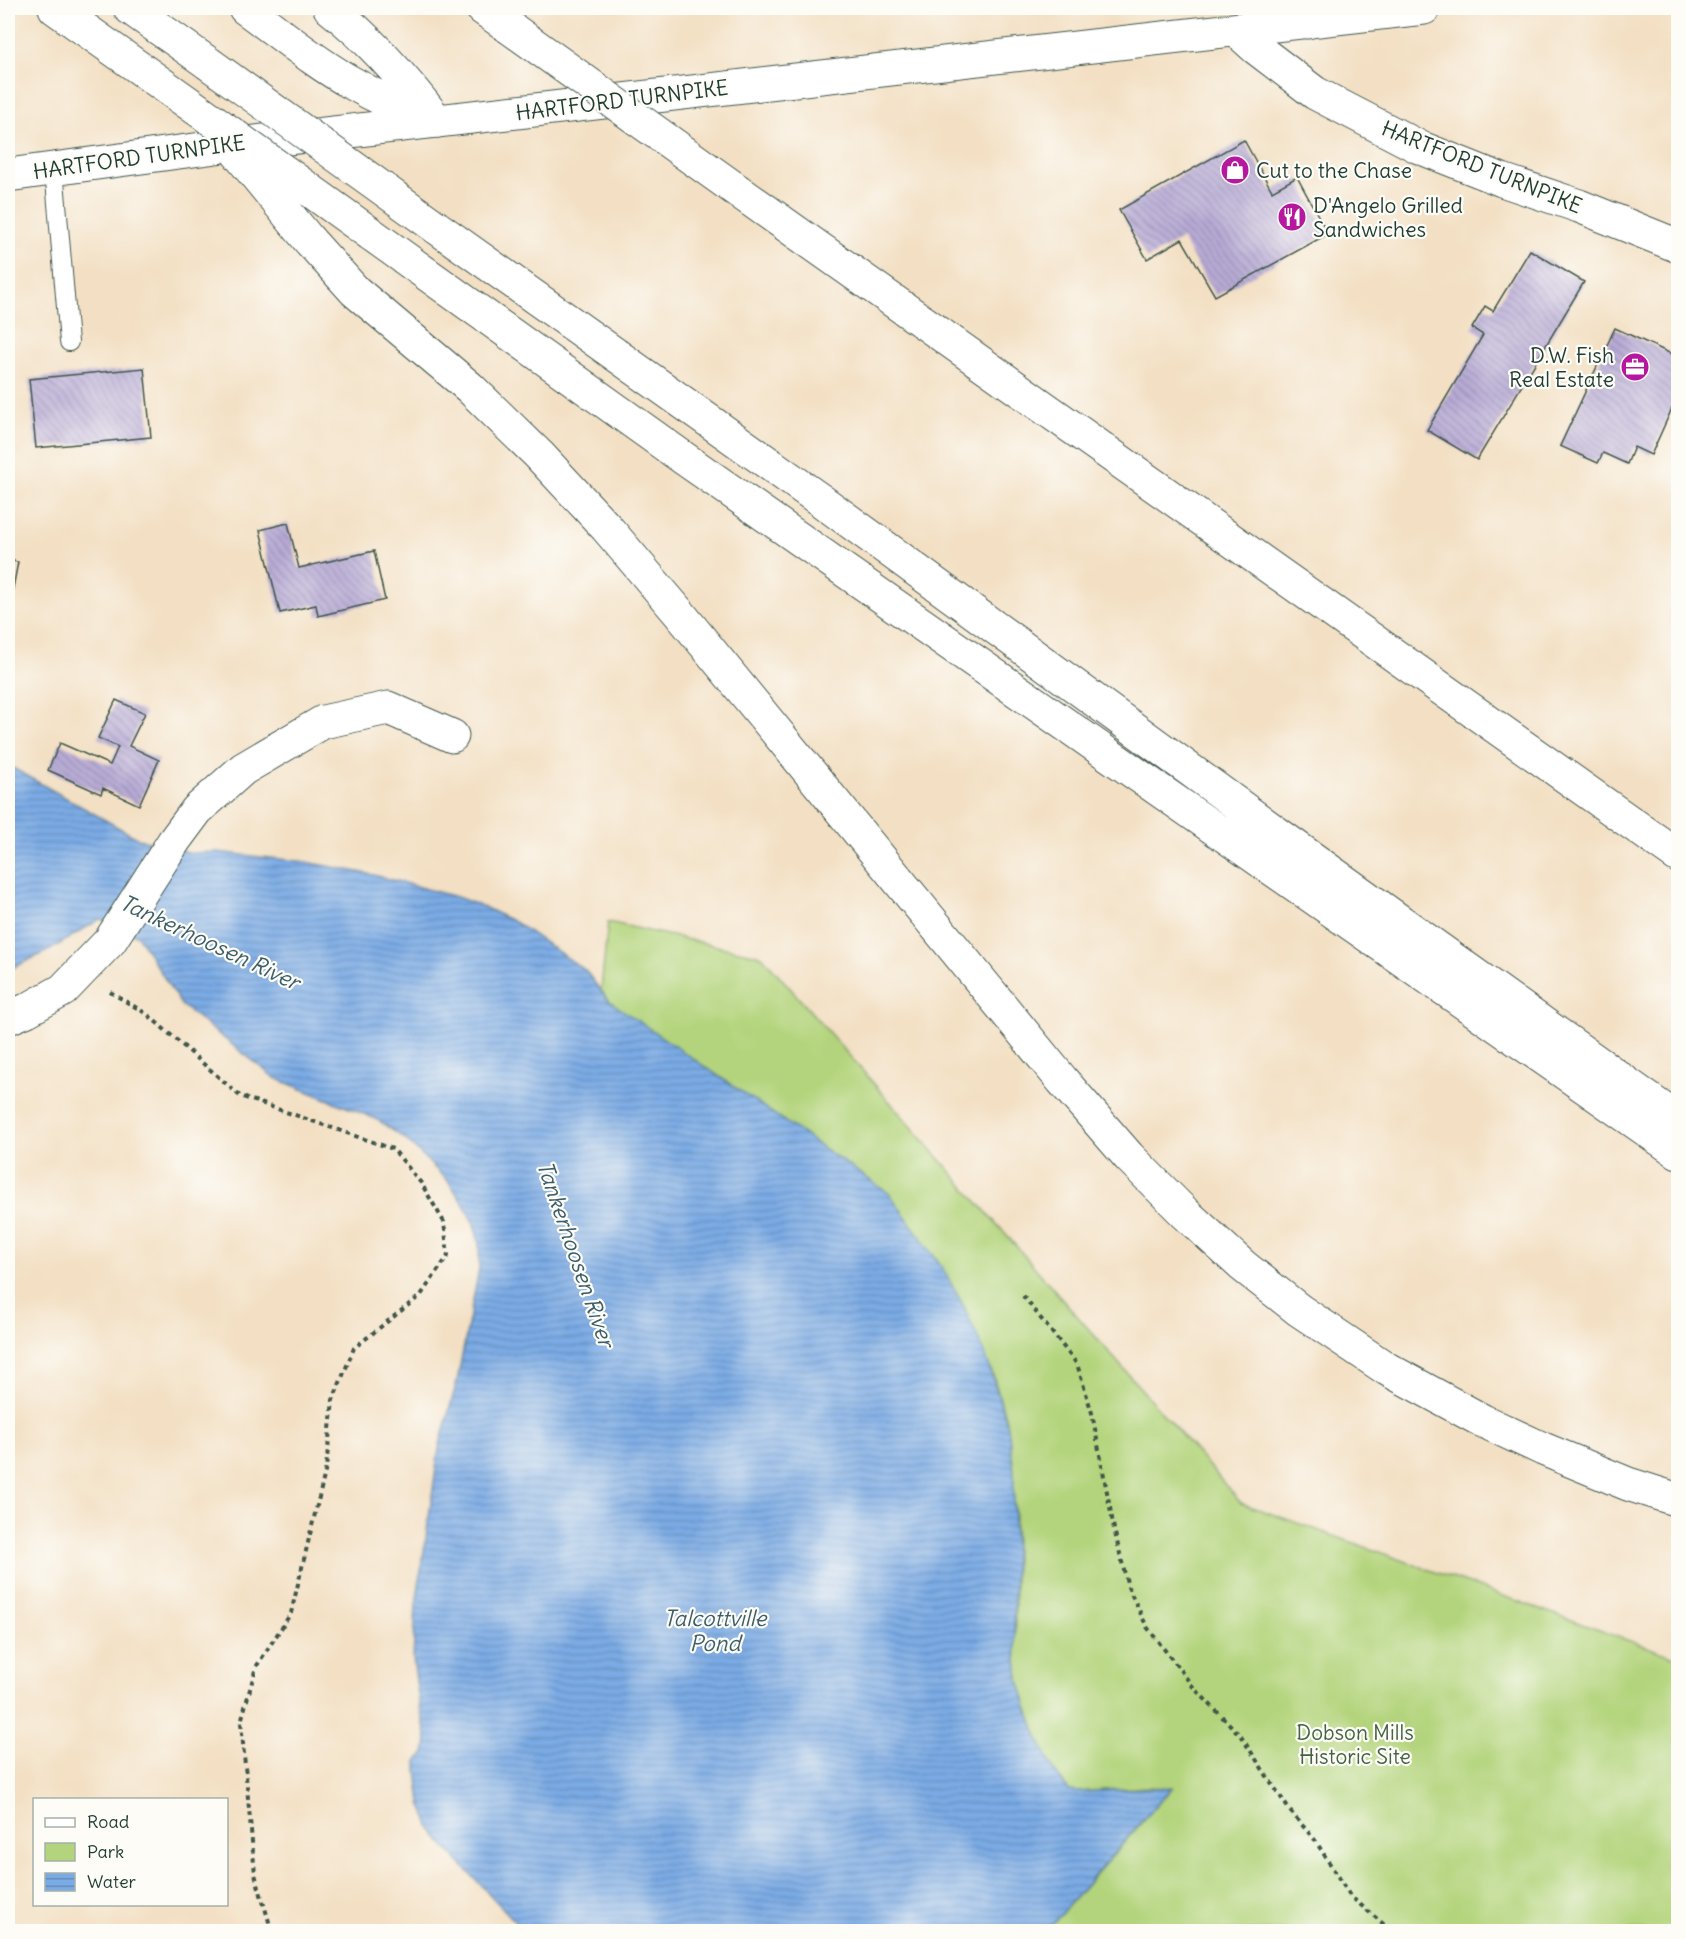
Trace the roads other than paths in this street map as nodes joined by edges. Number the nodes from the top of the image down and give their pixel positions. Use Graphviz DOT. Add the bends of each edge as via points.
graph roads {
  1 [pos="55,8"];
  2 [pos="130,8"];
  3 [pos="245,8"];
  4 [pos="330,8"];
  5 [pos="1424,8"];
  6 [pos="492,14"];
  7 [pos="1297,15"];
  8 [pos="1236,30"];
  9 [pos="211,119"];
  10 [pos="437,121"];
  11 [pos="54,169"];
  12 [pos="8,176"];
  13 [pos="1678,246"];
  14 [pos="69,342"];
  15 [pos="452,736"];
  16 [pos="1678,856"];
  17 [pos="8,1018"];
  18 [pos="1678,1120"];
  19 [pos="1678,1152"];
  20 [pos="1678,1500"];
  1 -- 9 [label="main road"];
  2 -- 18 [label="main road, bridge"];
  3 -- 10 [label="main road" via="351,83"];
  4 -- 10 [label="main road" via="383,56"];
  5 -- 7 [label="main road, HARTFORD TURNPIKE"];
  6 -- 16 [label="main road, bridge"];
  7 -- 8 [label="main road, HARTFORD TURNPIKE"];
  8 -- 10 [label="main road, HARTFORD TURNPIKE"];
  8 -- 13 [label="main road, HARTFORD TURNPIKE" via="1315,93 1419,147"];
  9 -- 19 [label="main road, bridge" via="682,457"];
  9 -- 20 [label="main road, bridge" via="355,291 469,387 606,527 1069,1088 1194,1221 1299,1310 1387,1369 1543,1449"];
  10 -- 11 [label="main road, HARTFORD TURNPIKE"];
  11 -- 12 [label="main road, HARTFORD TURNPIKE"];
  11 -- 14 [label="lane"];
  15 -- 17 [label="main road" via="388,708 323,722 243,769 197,810 110,941 63,990"];
}
